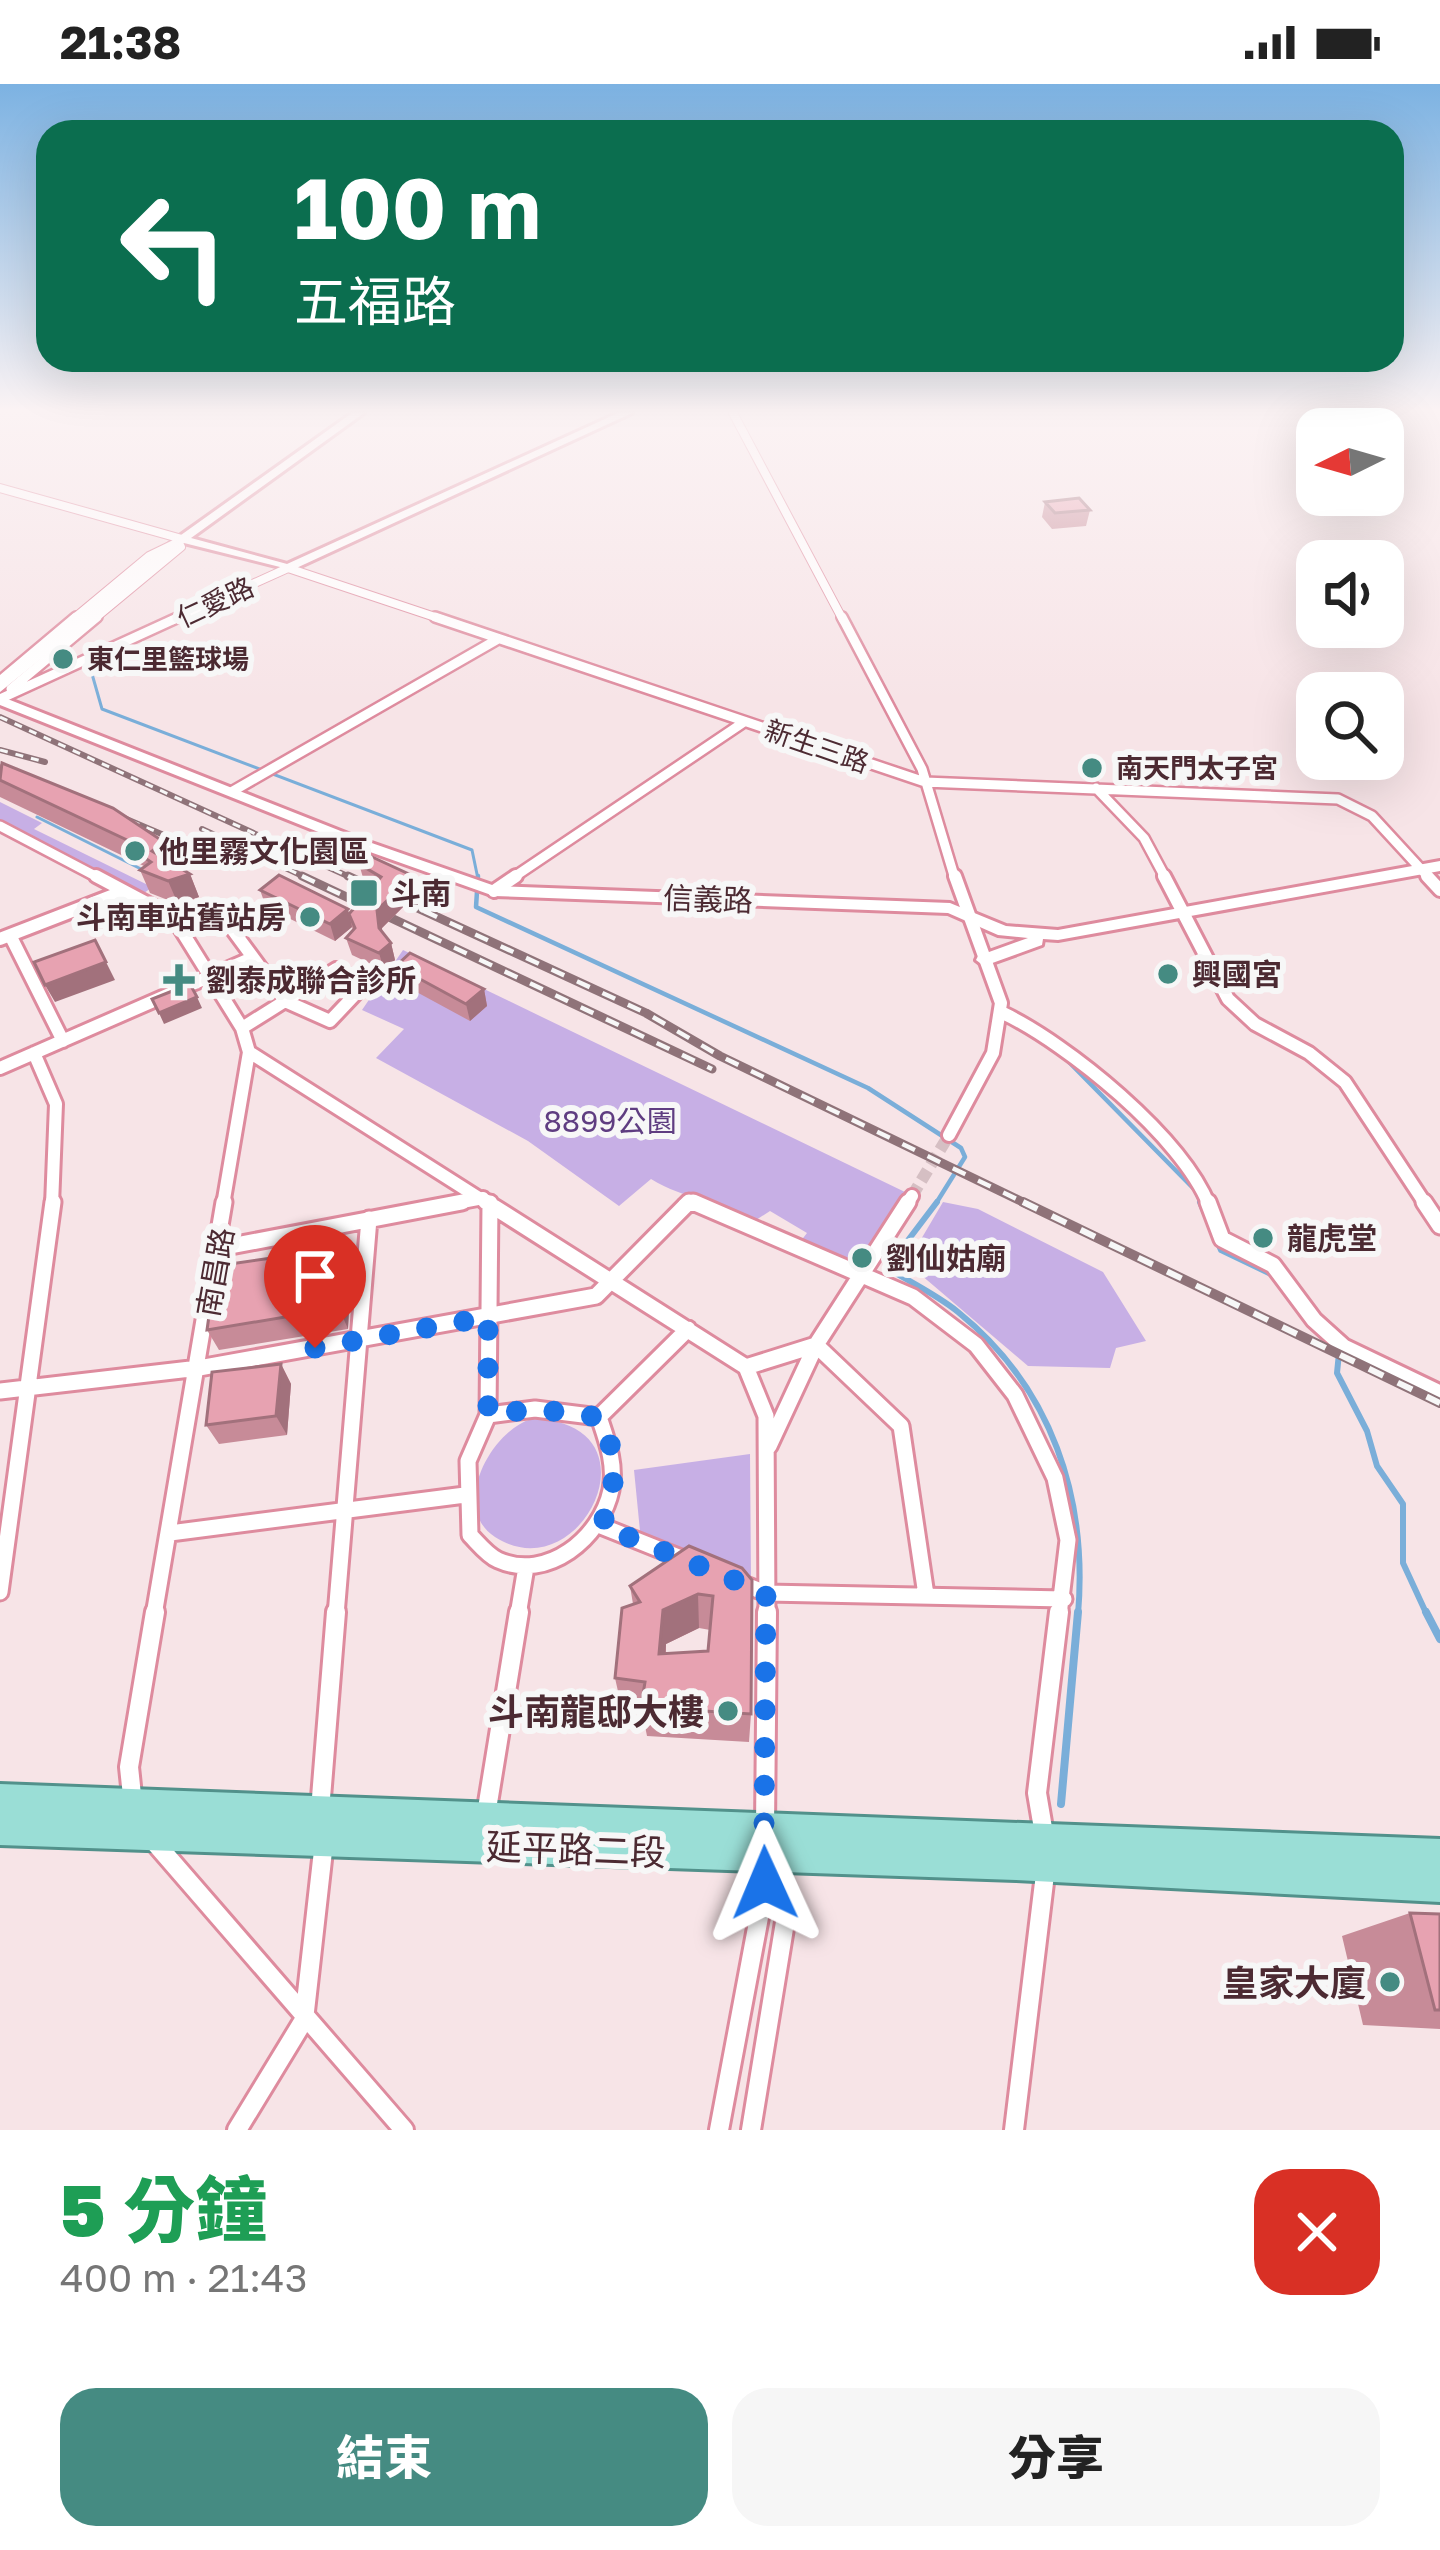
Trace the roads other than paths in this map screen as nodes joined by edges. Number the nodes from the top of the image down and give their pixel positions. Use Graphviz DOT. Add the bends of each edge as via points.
graph roads {
  1 [pos="71,508"];
  2 [pos="224,508"];
  3 [pos="418,508"];
  4 [pos="783,508"];
  5 [pos="180,540"];
  6 [pos="288,568"];
  7 [pos="498,639"];
  8 [pos="0,684"];
  9 [pos="0,699"];
  10 [pos="744,722"];
  11 [pos="925,782"];
  12 [pos="1096,788"];
  13 [pos="233,791"];
  14 [pos="0,826"];
  15 [pos="1440,866"];
  16 [pos="1417,870"];
  17 [pos="1440,890"];
  18 [pos="124,891"];
  19 [pos="494,891"];
  20 [pos="1178,913"];
  21 [pos="966,914"];
  22 [pos="173,917"];
  23 [pos="1058,935"];
  24 [pos="5,937"];
  25 [pos="252,958"];
  26 [pos="984,960"];
  27 [pos="209,979"];
  28 [pos="284,1001"];
  29 [pos="1003,1013"];
  30 [pos="242,1028"];
  31 [pos="63,1041"];
  32 [pos="249,1052"];
  33 [pos="34,1053"];
  34 [pos="0,1068"];
  35 [pos="949,1135"];
  36 [pos="912,1196"];
  37 [pos="486,1200"];
  38 [pos="368,1219"];
  39 [pos="1440,1226"];
  40 [pos="220,1248"];
  41 [pos="864,1275"];
  42 [pos="614,1283"];
  43 [pos="488,1317"];
  44 [pos="688,1329"];
  45 [pos="357,1340"];
  46 [pos="816,1346"];
  47 [pos="746,1367"];
  48 [pos="199,1368"];
  49 [pos="25,1389"];
  50 [pos="0,1391"];
  51 [pos="1440,1394"];
  52 [pos="488,1415"];
  53 [pos="599,1417"];
  54 [pos="768,1447"];
  55 [pos="466,1495"];
  56 [pos="344,1511"];
  57 [pos="601,1526"];
  58 [pos="170,1533"];
  59 [pos="526,1567"];
  60 [pos="704,1568"];
  61 [pos="725,1576"];
  62 [pos="0,1592"];
  63 [pos="766,1593"];
  64 [pos="926,1595"];
  65 [pos="1064,1599"];
  66 [pos="0,1799"];
  67 [pos="132,1803"];
  68 [pos="486,1816"];
  69 [pos="322,1825"];
  70 [pos="0,1829"];
  71 [pos="149,1835"];
  72 [pos="767,1841"];
  73 [pos="1046,1851"];
  74 [pos="1440,1855"];
  75 [pos="1440,1886"];
  76 [pos="304,2020"];
  77 [pos="237,2130"];
  78 [pos="404,2130"];
  79 [pos="719,2130"];
  80 [pos="751,2130"];
  81 [pos="1014,2130"];
  1 -- 5 [label="street"];
  2 -- 5 [label="street"];
  3 -- 6 [label="street, 仁愛路"];
  4 -- 11 [label="street"];
  5 -- 6 [label="street, 新生三路"];
  5 -- 8 [label="street"];
  5 -- 9 [label="street"];
  6 -- 7 [label="street, 新生三路"];
  6 -- 9 [label="street, 仁愛路"];
  7 -- 10 [label="street, 新生三路"];
  7 -- 13 [label="street"];
  9 -- 13 [label="street, 信義路"];
  10 -- 11 [label="street, 新生三路"];
  10 -- 19 [label="street"];
  11 -- 12 [label="street, 新生三路"];
  11 -- 21 [label="street"];
  12 -- 16 [label="street, 新生三路" via="1338,799 1372,816"];
  12 -- 20 [label="street" via="1144,838"];
  13 -- 19 [label="street, 信義路"];
  14 -- 18 [label="street"];
  15 -- 16 [label="street, 信義路"];
  16 -- 17 [label="street, 新生三路"];
  16 -- 20 [label="street, 信義路"];
  18 -- 22 [label="street"];
  18 -- 24 [label="street"];
  19 -- 21 [label="street, 信義路"];
  20 -- 23 [label="street, 信義路"];
  20 -- 39 [label="street" via="1236,1009 1345,1082"];
  21 -- 23 [label="street, 信義路" via="1004,931"];
  21 -- 26 [label="street"];
  22 -- 25 [label="street" via="218,910"];
  22 -- 27 [label="street, 南昌路"];
  23 -- 26 [label="street"];
  24 -- 31 [label="street"];
  25 -- 27 [label="street"];
  25 -- 28 [label="street"];
  26 -- 29 [label="street"];
  27 -- 30 [label="street, 南昌路"];
  27 -- 31 [label="street"];
  28 -- 28 [label="street" via="330,1022 365,984 336,969"];
  28 -- 30 [label="street"];
  29 -- 35 [label="street" via="993,1053"];
  29 -- 51 [label="street" via="1040,1029 1107,1088 1199,1183 1222,1240 1273,1264 1314,1321 1345,1347"];
  30 -- 32 [label="street, 南昌路"];
  31 -- 33 [label="street"];
  32 -- 37 [label="street"];
  32 -- 40 [label="street, 南昌路"];
  33 -- 34 [label="street"];
  33 -- 49 [label="street" via="56,1104 58,1162"];
  36 -- 41 [label="street"];
  37 -- 38 [label="street"];
  37 -- 42 [label="street"];
  37 -- 43 [label="street"];
  38 -- 40 [label="street"];
  38 -- 45 [label="street"];
  40 -- 48 [label="street, 南昌路"];
  41 -- 42 [label="street" via="691,1201"];
  41 -- 46 [label="street"];
  41 -- 65 [label="street" via="940,1315 1015,1395 1055,1478 1068,1540"];
  42 -- 43 [label="street" via="596,1296"];
  42 -- 44 [label="street"];
  43 -- 45 [label="street"];
  43 -- 52 [label="street"];
  44 -- 47 [label="street"];
  44 -- 53 [label="street"];
  45 -- 48 [label="street"];
  45 -- 56 [label="street"];
  46 -- 47 [label="street"];
  46 -- 54 [label="street"];
  46 -- 64 [label="street" via="902,1426"];
  47 -- 54 [label="street" via="766,1416"];
  48 -- 49 [label="street"];
  48 -- 58 [label="street, 南昌路"];
  49 -- 50 [label="street"];
  49 -- 62 [label="street"];
  52 -- 53 [label="street" via="535,1409"];
  52 -- 55 [label="street" via="468,1461"];
  53 -- 57 [label="street" via="614,1443"];
  54 -- 63 [label="street"];
  55 -- 56 [label="street"];
  55 -- 59 [label="street" via="478,1548"];
  56 -- 58 [label="street"];
  56 -- 69 [label="street"];
  57 -- 59 [label="street" via="568,1552"];
  57 -- 60 [label="street"];
  58 -- 67 [label="street, 南昌路" via="129,1767"];
  59 -- 68 [label="street"];
  61 -- 63 [label="street"];
  63 -- 64 [label="street"];
  63 -- 72 [label="street"];
  64 -- 65 [label="street"];
  65 -- 73 [label="street" via="1037,1793"];
  66 -- 67 [label="main road, 延平路二段"];
  67 -- 69 [label="main road, 延平路二段"];
  67 -- 71 [label="street, 南昌路"];
  68 -- 69 [label="main road, 延平路二段"];
  68 -- 72 [label="main road, 延平路二段"];
  69 -- 71 [label="main road, 延平路二段"];
  69 -- 72 [label="main road, 延平路二段"];
  69 -- 76 [label="street"];
  70 -- 71 [label="main road, 延平路二段"];
  71 -- 76 [label="street, 南昌路"];
  72 -- 73 [label="main road, 延平路二段"];
  72 -- 79 [label="street"];
  72 -- 80 [label="street" via="786,1916"];
  73 -- 74 [label="main road, 延平路二段"];
  73 -- 75 [label="main road, 延平路二段"];
  73 -- 81 [label="street"];
  76 -- 77 [label="street"];
  76 -- 78 [label="street, 南昌路"];
}
